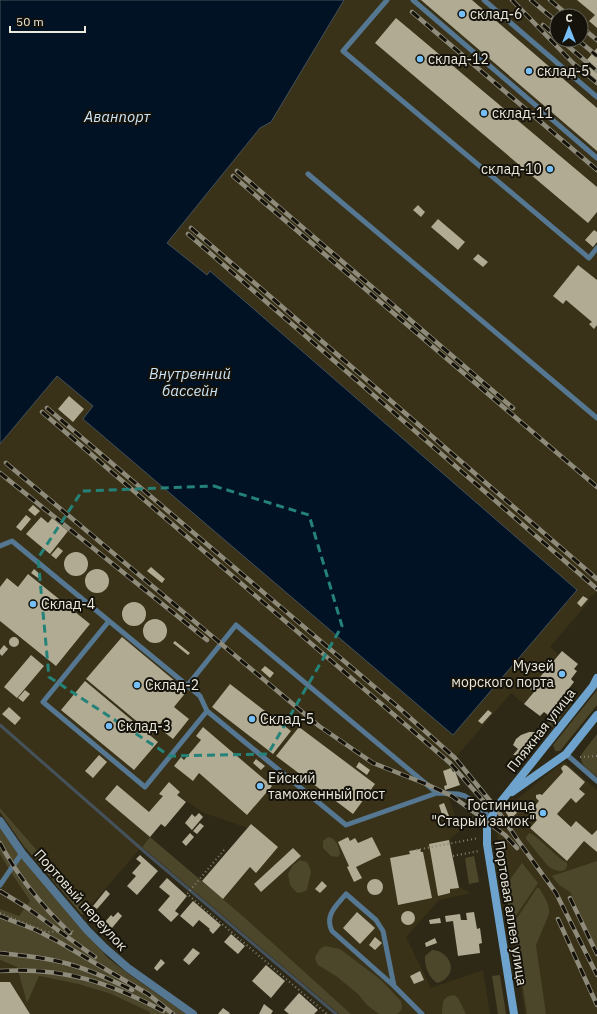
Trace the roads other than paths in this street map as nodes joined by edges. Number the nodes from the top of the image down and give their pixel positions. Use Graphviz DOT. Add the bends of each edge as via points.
graph roads {
  1 [pos="387,0"];
  2 [pos="413,0"];
  3 [pos="484,0"];
  4 [pos="597,97"];
  5 [pos="597,158"];
  6 [pos="308,174"];
  7 [pos="597,248"];
  8 [pos="597,418"];
  9 [pos="0,546"];
  10 [pos="109,621"];
  11 [pos="597,678"];
  12 [pos="187,686"];
  13 [pos="207,711"];
  14 [pos="597,715"];
  15 [pos="566,754"];
  16 [pos="597,781"];
  17 [pos="437,793"];
  18 [pos="505,797"];
  19 [pos="490,818"];
  20 [pos="0,821"];
  21 [pos="22,853"];
  22 [pos="0,885"];
  23 [pos="394,986"];
  24 [pos="193,1014"];
  25 [pos="422,1014"];
  26 [pos="514,1014"];
  1 -- 7 [label="lane" via="343,51 588,258"];
  2 -- 5 [label="lane"];
  3 -- 4 [label="lane"];
  6 -- 8 [label="lane"];
  9 -- 10 [label="lane" via="12,541"];
  10 -- 12 [label="lane"];
  10 -- 13 [label="lane" via="43,702 145,787"];
  11 -- 18 [label="street, Пляжная улица"];
  12 -- 13 [label="lane" via="200,696"];
  12 -- 17 [label="lane" via="236,625"];
  13 -- 17 [label="lane" via="346,825"];
  14 -- 15 [label="street"];
  15 -- 16 [label="lane"];
  15 -- 18 [label="street"];
  17 -- 19 [label="lane" via="465,796"];
  18 -- 19 [label="street, Портовая аллея улица"];
  19 -- 26 [label="street, Портовая аллея улица" via="487,844"];
  20 -- 21 [label="street, Портовый переулок"];
  21 -- 22 [label="lane"];
  21 -- 24 [label="street, Портовый переулок" via="87,930 118,961"];
  23 -- 23 [label="lane" via="383,930 376,920 346,894 332,911 329,921 331,928"];
  23 -- 25 [label="lane"];
}
